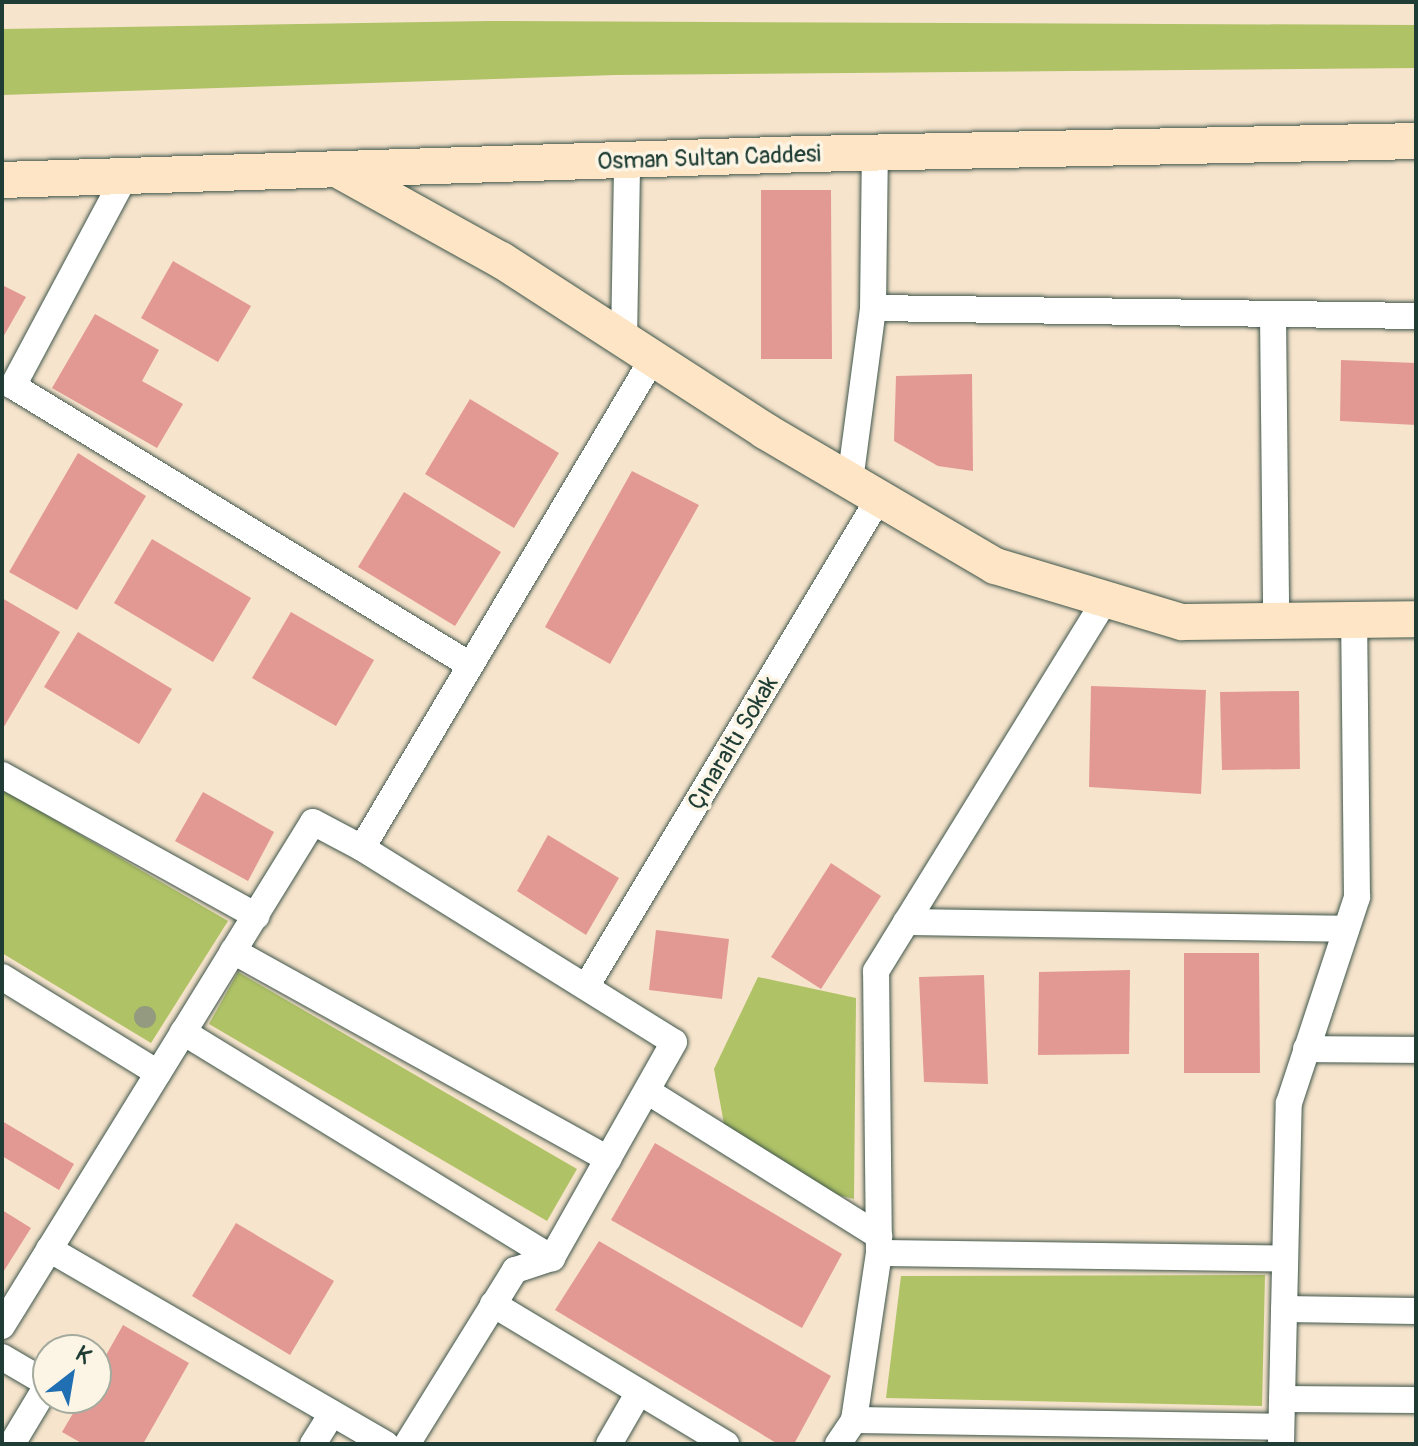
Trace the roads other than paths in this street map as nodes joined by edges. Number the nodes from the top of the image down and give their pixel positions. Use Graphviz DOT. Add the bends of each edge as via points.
graph roads {
  1 [pos="1416,141"];
  2 [pos="875,152"];
  3 [pos="627,161"];
  4 [pos="341,171"];
  5 [pos="124,178"];
  6 [pos="2,180"];
  7 [pos="873,308"];
  8 [pos="1273,314"];
  9 [pos="1416,316"];
  10 [pos="639,349"];
  11 [pos="8,396"];
  12 [pos="865,490"];
  13 [pos="1106,599"];
  14 [pos="1354,619"];
  15 [pos="1416,619"];
  16 [pos="1276,620"];
  17 [pos="470,665"];
  18 [pos="2,775"];
  19 [pos="362,848"];
  20 [pos="256,916"];
  21 [pos="906,922"];
  22 [pos="1346,929"];
  23 [pos="233,951"];
  24 [pos="2,977"];
  25 [pos="586,987"];
  26 [pos="183,1032"];
  27 [pos="1306,1049"];
  28 [pos="1416,1050"];
  29 [pos="158,1073"];
  30 [pos="647,1091"];
  31 [pos="608,1159"];
  32 [pos="879,1244"];
  33 [pos="49,1249"];
  34 [pos="552,1258"];
  35 [pos="1285,1259"];
  36 [pos="493,1304"];
  37 [pos="1284,1309"];
  38 [pos="1416,1311"];
  39 [pos="2,1326"];
  40 [pos="2,1357"];
  41 [pos="639,1392"];
  42 [pos="1282,1399"];
  43 [pos="1416,1400"];
  44 [pos="332,1413"];
  45 [pos="854,1420"];
  46 [pos="1281,1436"];
  47 [pos="12,1444"];
  48 [pos="313,1444"];
  49 [pos="386,1444"];
  50 [pos="407,1444"];
  51 [pos="609,1444"];
  52 [pos="726,1444"];
  53 [pos="838,1444"];
  1 -- 2 [label="street, Osman Sultan Caddesi"];
  2 -- 3 [label="street, Osman Sultan Caddesi"];
  2 -- 7 [label="street"];
  3 -- 4 [label="street, Osman Sultan Caddesi"];
  3 -- 10 [label="street"];
  4 -- 5 [label="street, Osman Sultan Caddesi"];
  4 -- 10 [label="street" via="501,260"];
  5 -- 6 [label="street, Osman Sultan Caddesi"];
  5 -- 11 [label="street"];
  7 -- 8 [label="street"];
  7 -- 12 [label="street"];
  8 -- 9 [label="street"];
  8 -- 16 [label="street"];
  10 -- 12 [label="street"];
  10 -- 17 [label="street"];
  11 -- 17 [label="street"];
  12 -- 13 [label="street" via="995,566"];
  12 -- 25 [label="street, Çınaraltı Sokak"];
  13 -- 16 [label="street" via="1182,622"];
  13 -- 21 [label="street"];
  14 -- 15 [label="street"];
  14 -- 16 [label="street"];
  14 -- 22 [label="street" via="1357,897"];
  17 -- 19 [label="street"];
  18 -- 20 [label="street"];
  19 -- 20 [label="street" via="313,822"];
  19 -- 25 [label="street"];
  20 -- 23 [label="street"];
  21 -- 22 [label="street"];
  21 -- 32 [label="street" via="876,971"];
  22 -- 27 [label="street"];
  23 -- 26 [label="street"];
  23 -- 31 [label="street"];
  24 -- 29 [label="street"];
  25 -- 30 [label="street" via="674,1042"];
  26 -- 29 [label="street"];
  26 -- 34 [label="street"];
  27 -- 28 [label="street"];
  27 -- 35 [label="street" via="1289,1103"];
  29 -- 33 [label="street"];
  30 -- 31 [label="street"];
  30 -- 32 [label="street"];
  31 -- 34 [label="street"];
  32 -- 35 [label="street"];
  32 -- 45 [label="street"];
  33 -- 39 [label="street"];
  33 -- 44 [label="street"];
  34 -- 36 [label="street" via="515,1270"];
  35 -- 37 [label="street"];
  36 -- 41 [label="street"];
  36 -- 50 [label="street"];
  37 -- 38 [label="street"];
  37 -- 42 [label="street"];
  40 -- 47 [label="street" via="48,1384"];
  41 -- 51 [label="street"];
  41 -- 52 [label="street"];
  42 -- 43 [label="street"];
  42 -- 46 [label="street"];
  44 -- 48 [label="street"];
  44 -- 49 [label="street"];
  45 -- 46 [label="street"];
  45 -- 53 [label="street"];
}
